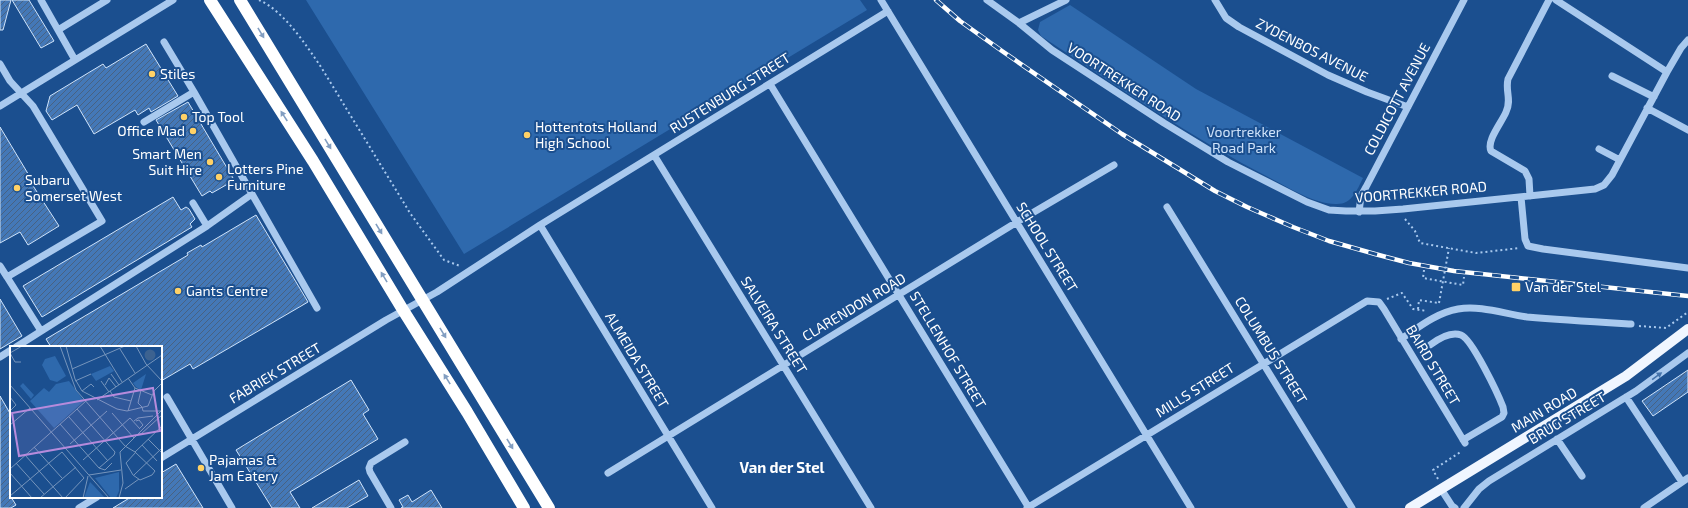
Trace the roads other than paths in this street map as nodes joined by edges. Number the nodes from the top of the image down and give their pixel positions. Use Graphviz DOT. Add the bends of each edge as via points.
graph roads {
  1 [pos="41,0"];
  2 [pos="107,0"];
  3 [pos="173,0"];
  4 [pos="210,0"];
  5 [pos="240,0"];
  6 [pos="881,0"];
  7 [pos="987,0"];
  8 [pos="1066,0"];
  9 [pos="1215,0"];
  10 [pos="1464,0"];
  11 [pos="1549,0"];
  12 [pos="1556,0"];
  13 [pos="888,11"];
  14 [pos="1019,23"];
  15 [pos="58,30"];
  16 [pos="1688,40"];
  17 [pos="164,42"];
  18 [pos="75,60"];
  19 [pos="0,64"];
  20 [pos="1667,72"];
  21 [pos="1612,76"];
  22 [pos="770,84"];
  23 [pos="194,92"];
  24 [pos="21,93"];
  25 [pos="1654,97"];
  26 [pos="0,106"];
  27 [pos="1408,107"];
  28 [pos="1648,108"];
  29 [pos="144,122"];
  30 [pos="1688,130"];
  31 [pos="1599,149"];
  32 [pos="654,155"];
  33 [pos="1620,160"];
  34 [pos="1114,165"];
  35 [pos="252,194"];
  36 [pos="1530,196"];
  37 [pos="1521,197"];
  38 [pos="193,203"];
  39 [pos="1167,207"];
  40 [pos="1359,212"];
  41 [pos="1017,222"];
  42 [pos="540,225"];
  43 [pos="207,226"];
  44 [pos="0,266"];
  45 [pos="1688,268"];
  46 [pos="7,278"];
  47 [pos="899,295"];
  48 [pos="423,300"];
  49 [pos="1378,302"];
  50 [pos="317,308"];
  51 [pos="403,310"];
  52 [pos="1631,324"];
  53 [pos="1688,329"];
  54 [pos="41,332"];
  55 [pos="1401,338"];
  56 [pos="1430,345"];
  57 [pos="18,346"];
  58 [pos="10,351"];
  59 [pos="1688,353"];
  60 [pos="0,357"];
  61 [pos="1264,363"];
  62 [pos="783,365"];
  63 [pos="167,397"];
  64 [pos="1626,397"];
  65 [pos="1147,434"];
  66 [pos="668,436"];
  67 [pos="192,439"];
  68 [pos="1557,439"];
  69 [pos="404,442"];
  70 [pos="162,457"];
  71 [pos="608,473"];
  72 [pos="1582,476"];
  73 [pos="1685,480"];
  74 [pos="1441,489"];
  75 [pos="83,498"];
  76 [pos="95,498"];
  77 [pos="86,504"];
  78 [pos="79,508"];
  79 [pos="232,508"];
  80 [pos="391,508"];
  81 [pos="524,508"];
  82 [pos="549,508"];
  83 [pos="712,508"];
  84 [pos="871,508"];
  85 [pos="1028,508"];
  86 [pos="1192,508"];
  87 [pos="1352,508"];
  88 [pos="1410,508"];
  89 [pos="1455,508"];
  90 [pos="1464,508"];
  91 [pos="1644,508"];
  1 -- 15 [label="street"];
  2 -- 15 [label="street"];
  3 -- 18 [label="street"];
  51 -- 4 [label="highway, one-way" via="313,161"];
  5 -- 48 [label="highway, one-way"];
  6 -- 13 [label="street, SCHOOL STREET"];
  7 -- 14 [label="street, VOORTREKKER ROAD"];
  8 -- 14 [label="street"];
  9 -- 27 [label="street, ZYDENBOS AVENUE" via="1226,18 1238,27 1328,75"];
  10 -- 27 [label="street, COLDICOTT AVENUE"];
  11 -- 36 [label="street" via="1508,79 1506,89 1510,103 1490,144 1491,151 1525,171 1529,178"];
  12 -- 20 [label="street"];
  13 -- 22 [label="street, RUSTENBURG STREET"];
  13 -- 41 [label="street, SCHOOL STREET"];
  14 -- 40 [label="street, VOORTREKKER ROAD" via="1052,50 1228,162 1307,202 1329,210"];
  15 -- 18 [label="street"];
  16 -- 20 [label="street, VOORTREKKER ROAD"];
  17 -- 23 [label="street"];
  18 -- 24 [label="street"];
  19 -- 24 [label="street"];
  20 -- 25 [label="street, VOORTREKKER ROAD"];
  21 -- 25 [label="street"];
  22 -- 32 [label="street, RUSTENBURG STREET"];
  22 -- 47 [label="street, STELLENHOF STREET"];
  23 -- 29 [label="street"];
  23 -- 35 [label="street"];
  24 -- 26 [label="street"];
  24 -- 46 [label="street" via="33,106 102,221"];
  25 -- 28 [label="street, VOORTREKKER ROAD"];
  27 -- 40 [label="street, COLDICOTT AVENUE" via="1366,187"];
  28 -- 30 [label="street"];
  28 -- 33 [label="street, VOORTREKKER ROAD"];
  31 -- 33 [label="street"];
  32 -- 42 [label="street, RUSTENBURG STREET"];
  32 -- 62 [label="street, SALVEIRA STREET"];
  33 -- 36 [label="street, VOORTREKKER ROAD" via="1612,175 1595,189"];
  34 -- 41 [label="street, CLARENDON ROAD"];
  35 -- 43 [label="street"];
  35 -- 50 [label="street"];
  36 -- 37 [label="street, VOORTREKKER ROAD"];
  37 -- 40 [label="street, VOORTREKKER ROAD"];
  37 -- 45 [label="street" via="1528,246"];
  38 -- 43 [label="street"];
  39 -- 61 [label="street, COLUMBUS STREET"];
  41 -- 47 [label="street, CLARENDON ROAD"];
  41 -- 65 [label="street, SCHOOL STREET"];
  42 -- 48 [label="street, RUSTENBURG STREET"];
  42 -- 66 [label="street, ALMEIDA STREET"];
  43 -- 54 [label="street"];
  44 -- 46 [label="street"];
  46 -- 54 [label="street"];
  47 -- 62 [label="street, CLARENDON ROAD"];
  47 -- 85 [label="street, STELLENHOF STREET"];
  48 -- 51 [label="street, FABRIEK STREET"];
  48 -- 82 [label="highway, one-way"];
  49 -- 55 [label="street, BAIRD STREET"];
  49 -- 61 [label="street, MILLS STREET" via="1367,302 1357,306"];
  51 -- 67 [label="street, FABRIEK STREET"];
  81 -- 51 [label="highway, one-way"];
  52 -- 55 [label="street" via="1527,317 1472,308 1446,312"];
  53 -- 74 [label="main road, MAIN ROAD" via="1626,376"];
  54 -- 57 [label="street"];
  55 -- 56 [label="street, BAIRD STREET" via="1464,441 1502,417 1503,407 1472,345 1464,336 1443,336"];
  58 -- 60 [label="street"];
  64 -- 59 [label="street, BRUG STREET, one-way"];
  61 -- 65 [label="street, MILLS STREET"];
  61 -- 87 [label="street, COLUMBUS STREET"];
  62 -- 66 [label="street, CLARENDON ROAD"];
  62 -- 84 [label="street, SALVEIRA STREET"];
  63 -- 67 [label="street"];
  64 -- 68 [label="street, BRUG STREET"];
  64 -- 73 [label="street"];
  65 -- 85 [label="street, MILLS STREET"];
  65 -- 86 [label="street, SCHOOL STREET"];
  66 -- 71 [label="street, CLARENDON ROAD"];
  66 -- 83 [label="street, ALMEIDA STREET"];
  67 -- 70 [label="street, FABRIEK STREET"];
  67 -- 79 [label="street"];
  68 -- 72 [label="street"];
  68 -- 90 [label="street, BRUG STREET" via="1489,481"];
  69 -- 80 [label="street" via="371,464 369,468"];
  73 -- 91 [label="street"];
  74 -- 88 [label="main road, MAIN ROAD"];
  74 -- 89 [label="street"];
  75 -- 77 [label="street"];
  76 -- 77 [label="street"];
  77 -- 78 [label="street"];
}
